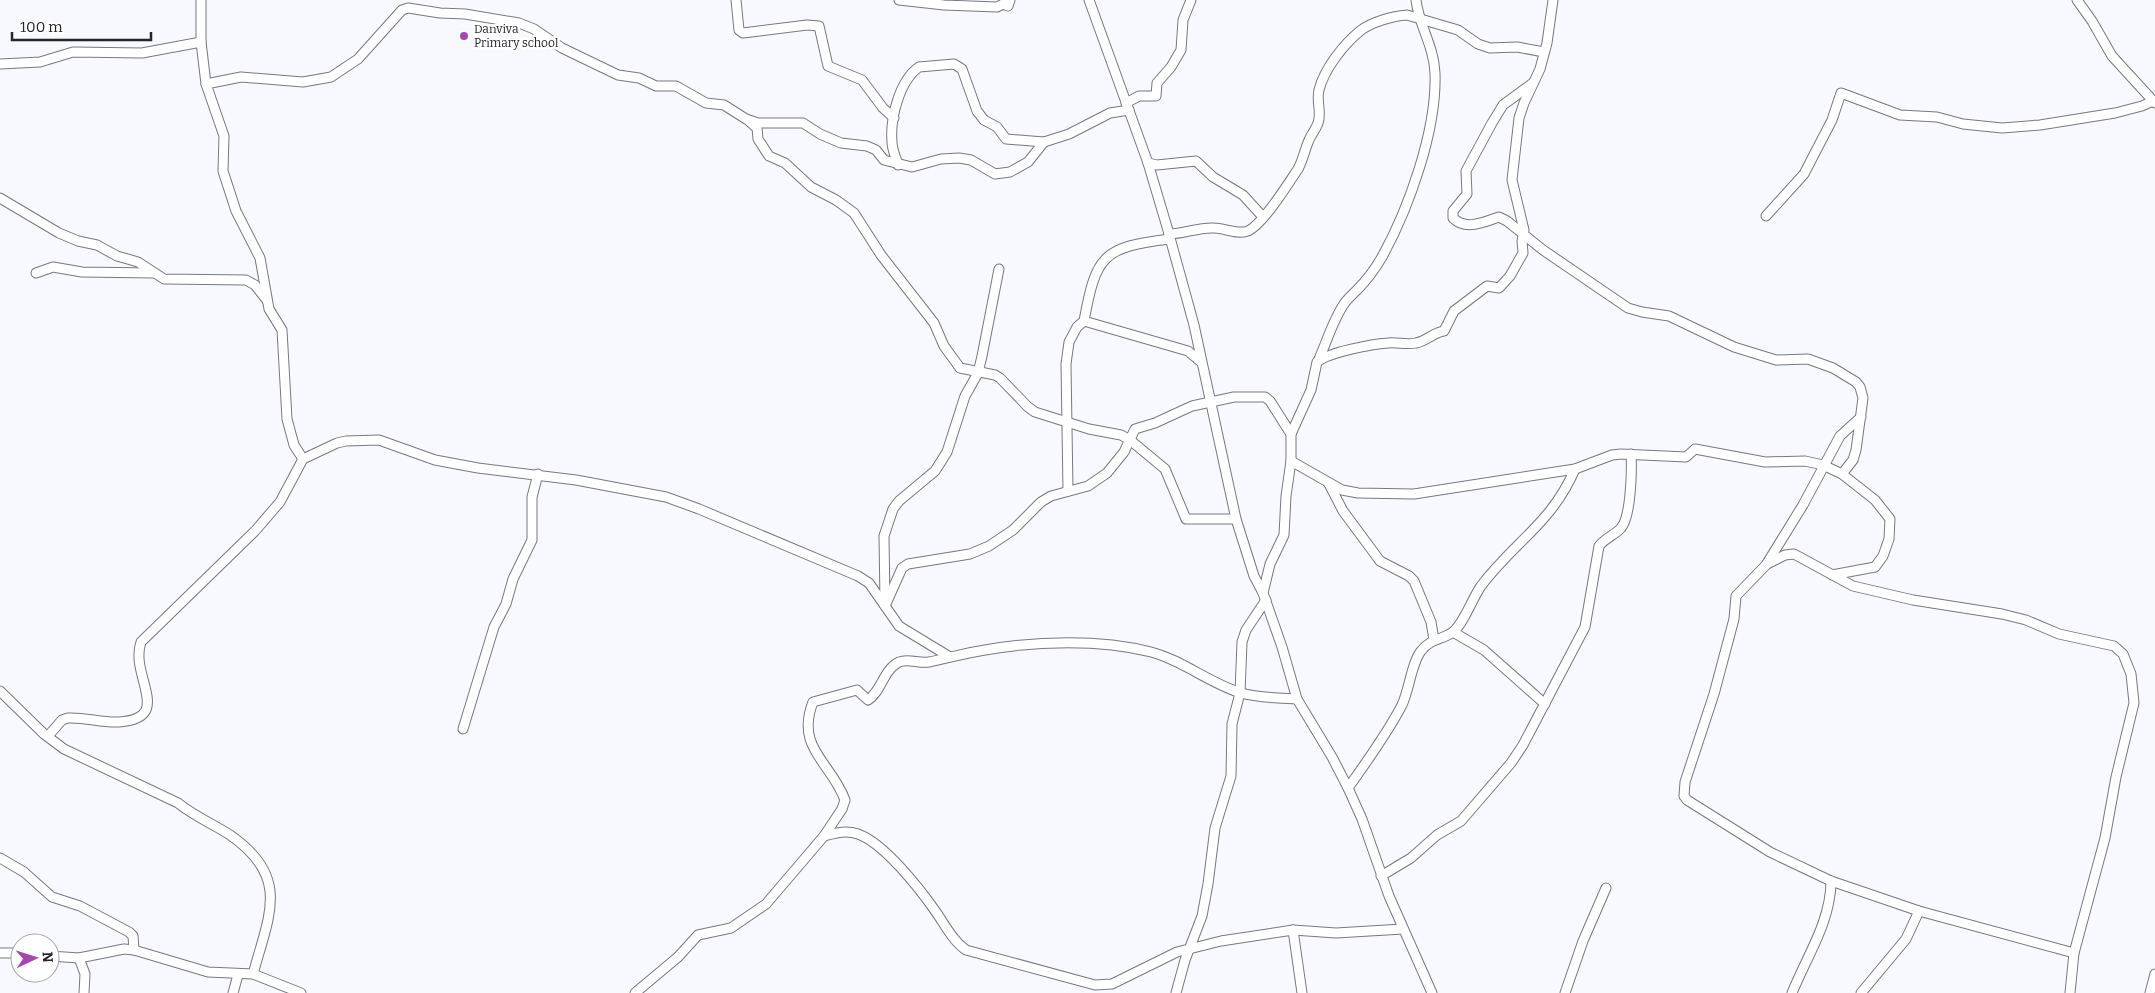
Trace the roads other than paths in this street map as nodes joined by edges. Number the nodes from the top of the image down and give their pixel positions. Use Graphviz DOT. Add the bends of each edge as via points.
graph roads {
  1 [pos="201,0"];
  2 [pos="736,0"];
  3 [pos="899,0"];
  4 [pos="1010,0"];
  5 [pos="1089,0"];
  6 [pos="1191,0"];
  7 [pos="1416,0"];
  8 [pos="1553,0"];
  9 [pos="2077,0"];
  10 [pos="1418,18"];
  11 [pos="201,42"];
  12 [pos="1544,52"];
  13 [pos="0,64"];
  14 [pos="1536,81"];
  15 [pos="206,84"];
  16 [pos="2154,102"];
  17 [pos="1128,107"];
  18 [pos="894,118"];
  19 [pos="746,119"];
  20 [pos="1044,142"];
  21 [pos="1148,163"];
  22 [pos="898,165"];
  23 [pos="0,198"];
  24 [pos="1766,216"];
  25 [pos="1263,217"];
  26 [pos="1524,235"];
  27 [pos="1170,237"];
  28 [pos="999,269"];
  29 [pos="36,273"];
  30 [pos="153,273"];
  31 [pos="267,299"];
  32 [pos="1084,321"];
  33 [pos="1200,360"];
  34 [pos="1319,360"];
  35 [pos="978,372"];
  36 [pos="1210,401"];
  37 [pos="1861,417"];
  38 [pos="1068,421"];
  39 [pos="1290,434"];
  40 [pos="1130,440"];
  41 [pos="1632,454"];
  42 [pos="303,459"];
  43 [pos="1291,461"];
  44 [pos="1823,465"];
  45 [pos="1575,468"];
  46 [pos="538,474"];
  47 [pos="1842,474"];
  48 [pos="1329,484"];
  49 [pos="1068,491"];
  50 [pos="1236,518"];
  51 [pos="1766,565"];
  52 [pos="1832,575"];
  53 [pos="1264,597"];
  54 [pos="885,606"];
  55 [pos="1453,632"];
  56 [pos="1434,640"];
  57 [pos="950,657"];
  58 [pos="0,692"];
  59 [pos="1240,693"];
  60 [pos="1297,699"];
  61 [pos="1545,704"];
  62 [pos="462,729"];
  63 [pos="48,736"];
  64 [pos="1348,788"];
  65 [pos="824,836"];
  66 [pos="0,858"];
  67 [pos="1381,876"];
  68 [pos="1831,881"];
  69 [pos="1606,888"];
  70 [pos="1919,911"];
  71 [pos="1403,929"];
  72 [pos="1293,930"];
  73 [pos="1191,948"];
  74 [pos="134,950"];
  75 [pos="2074,953"];
  76 [pos="60,957"];
  77 [pos="79,958"];
  78 [pos="238,974"];
  79 [pos="253,974"];
  80 [pos="2155,974"];
  81 [pos="84,993"];
  82 [pos="233,993"];
  83 [pos="301,993"];
  84 [pos="634,993"];
  85 [pos="1176,993"];
  86 [pos="1302,993"];
  87 [pos="1432,993"];
  88 [pos="1565,993"];
  89 [pos="1792,993"];
  90 [pos="1861,993"];
  91 [pos="2070,993"];
  92 [pos="2150,993"];
  1 -- 11 [label="street"];
  2 -- 18 [label="street" via="739,30 743,33 819,26 828,66 862,80"];
  3 -- 4 [label="street" via="996,7 1008,6"];
  5 -- 17 [label="street"];
  6 -- 17 [label="street" via="1184,15 1181,50 1157,83 1156,96 1139,96"];
  7 -- 10 [label="street"];
  8 -- 12 [label="street"];
  9 -- 16 [label="street" via="2112,56"];
  10 -- 12 [label="street" via="1458,30 1490,48 1517,47"];
  10 -- 25 [label="street" via="1398,16 1366,27 1344,48 1320,86 1318,125 1298,168"];
  10 -- 34 [label="street" via="1431,47 1435,73 1431,121 1415,182 1382,256 1370,275 1345,301"];
  11 -- 13 [label="street" via="142,53 73,52 40,62"];
  11 -- 15 [label="street"];
  12 -- 14 [label="street"];
  14 -- 26 [label="street" via="1519,118 1512,180"];
  14 -- 26 [label="street" via="1503,105 1466,171 1467,194 1452,213 1457,222 1471,225 1499,217"];
  15 -- 19 [label="street" via="241,77 304,82 332,77 358,59 402,10 408,8 519,22 562,48 618,75 639,78 656,86 676,86 706,103 726,106"];
  15 -- 31 [label="street" via="224,136 223,171 236,211 260,258"];
  16 -- 24 [label="street" via="2115,113 2002,128 1937,117 1900,115 1841,93 1832,120 1804,174"];
  17 -- 20 [label="street"];
  17 -- 21 [label="street"];
  18 -- 20 [label="street" via="907,80 916,69 954,64 965,76 977,111 984,120 997,127 1005,138"];
  18 -- 22 [label="street" via="892,142"];
  19 -- 22 [label="street" via="763,124 803,123 841,143 873,148 884,160"];
  19 -- 35 [label="street" via="757,128 758,139 769,156 785,163 811,187 854,213 881,255 934,323 952,360 960,368"];
  20 -- 22 [label="street" via="1028,162 1002,174 959,158 912,167"];
  21 -- 25 [label="street" via="1157,166 1196,161 1243,195"];
  21 -- 27 [label="street"];
  23 -- 30 [label="street" via="59,233 138,262"];
  25 -- 27 [label="street" via="1245,232 1208,228"];
  26 -- 34 [label="street" via="1523,253 1510,276 1499,288 1487,286 1454,311 1444,331 1413,344 1370,345"];
  26 -- 37 [label="street" via="1628,308 1669,316 1734,346 1776,360 1808,360 1837,370 1860,387 1863,398"];
  27 -- 32 [label="street" via="1111,253 1104,259 1091,282"];
  27 -- 33 [label="street"];
  28 -- 35 [label="street"];
  29 -- 30 [label="street" via="53,267 82,272"];
  30 -- 31 [label="street" via="168,280 246,280"];
  31 -- 42 [label="street" via="269,309 282,330 287,419 294,445"];
  32 -- 33 [label="street" via="1188,351"];
  32 -- 38 [label="street" via="1077,327 1067,350"];
  33 -- 36 [label="street"];
  34 -- 39 [label="street" via="1310,390"];
  35 -- 38 [label="street" via="1000,378 1035,412"];
  35 -- 54 [label="street" via="965,396 944,458 935,471 893,509 884,536"];
  36 -- 39 [label="street" via="1264,397 1270,401"];
  36 -- 40 [label="street" via="1140,427"];
  36 -- 50 [label="street"];
  37 -- 44 [label="street" via="1840,436"];
  37 -- 47 [label="street" via="1855,455"];
  38 -- 40 [label="street"];
  38 -- 49 [label="street"];
  39 -- 43 [label="street"];
  40 -- 49 [label="street" via="1107,473 1088,486"];
  40 -- 50 [label="street" via="1165,468 1186,519"];
  41 -- 44 [label="street" via="1686,457 1696,449 1765,462 1798,460"];
  41 -- 45 [label="street" via="1612,455"];
  41 -- 61 [label="street" via="1632,478 1625,520 1620,529 1599,546 1585,627"];
  42 -- 46 [label="street" via="337,443 370,439 435,460"];
  42 -- 63 [label="street" via="280,502 255,531 140,642 138,663 148,703 144,715 120,722 68,718 62,720"];
  43 -- 48 [label="street"];
  43 -- 53 [label="street" via="1284,535 1270,564"];
  44 -- 47 [label="street"];
  44 -- 51 [label="street"];
  45 -- 48 [label="street" via="1414,494 1358,493"];
  45 -- 55 [label="street" via="1567,489 1551,512 1494,570 1477,591"];
  46 -- 54 [label="street" via="666,497 699,509 844,568 869,583"];
  46 -- 62 [label="street" via="532,497 532,540 512,579 506,604 494,627"];
  47 -- 52 [label="street" via="1875,500 1887,513 1890,526 1884,556 1875,568"];
  48 -- 56 [label="street" via="1343,511 1380,562 1414,581 1431,622"];
  49 -- 54 [label="street" via="1041,502 1013,530 983,549 908,564 902,568"];
  50 -- 53 [label="street"];
  51 -- 52 [label="street" via="1794,554"];
  51 -- 68 [label="street" via="1736,596 1734,619 1685,782 1684,796 1755,843"];
  52 -- 75 [label="street" via="1853,586 2026,620 2059,634 2114,646 2123,654 2131,674 2134,703 2116,777 2106,838"];
  53 -- 59 [label="street" via="1242,642"];
  53 -- 60 [label="street"];
  54 -- 57 [label="street" via="899,626"];
  55 -- 56 [label="street"];
  55 -- 61 [label="street" via="1484,650"];
  56 -- 64 [label="street" via="1418,656 1394,720"];
  57 -- 59 [label="street" via="1018,646 1116,646 1165,657"];
  57 -- 65 [label="street" via="924,663 900,662 868,700 857,690 813,702 807,719 809,738 845,800"];
  58 -- 63 [label="street"];
  59 -- 60 [label="street"];
  59 -- 73 [label="street" via="1232,724 1231,776 1215,828 1204,910"];
  60 -- 64 [label="street"];
  61 -- 67 [label="street" via="1512,763 1461,821"];
  63 -- 79 [label="street" via="80,757 178,803 229,835 255,859 269,883 271,899"];
  64 -- 67 [label="street"];
  65 -- 73 [label="street" via="854,833 876,843 922,892 957,943 966,950 1103,985 1112,984"];
  65 -- 84 [label="street" via="762,907 731,928 698,935 678,957"];
  66 -- 74 [label="street" via="24,872 52,897 80,906 129,932 133,936"];
  67 -- 71 [label="street"];
  68 -- 70 [label="street"];
  68 -- 89 [label="street" via="1828,912"];
  69 -- 88 [label="street"];
  70 -- 75 [label="street"];
  70 -- 90 [label="street" via="1906,939"];
  71 -- 72 [label="street" via="1336,933"];
  71 -- 87 [label="street"];
  72 -- 73 [label="street"];
  72 -- 86 [label="street"];
  73 -- 85 [label="street"];
  74 -- 77 [label="street"];
  74 -- 78 [label="street" via="208,972"];
  75 -- 91 [label="street"];
  76 -- 77 [label="street"];
  77 -- 81 [label="street" via="85,974"];
  78 -- 79 [label="street"];
  78 -- 82 [label="street"];
  79 -- 83 [label="street"];
  80 -- 92 [label="street"];
}
